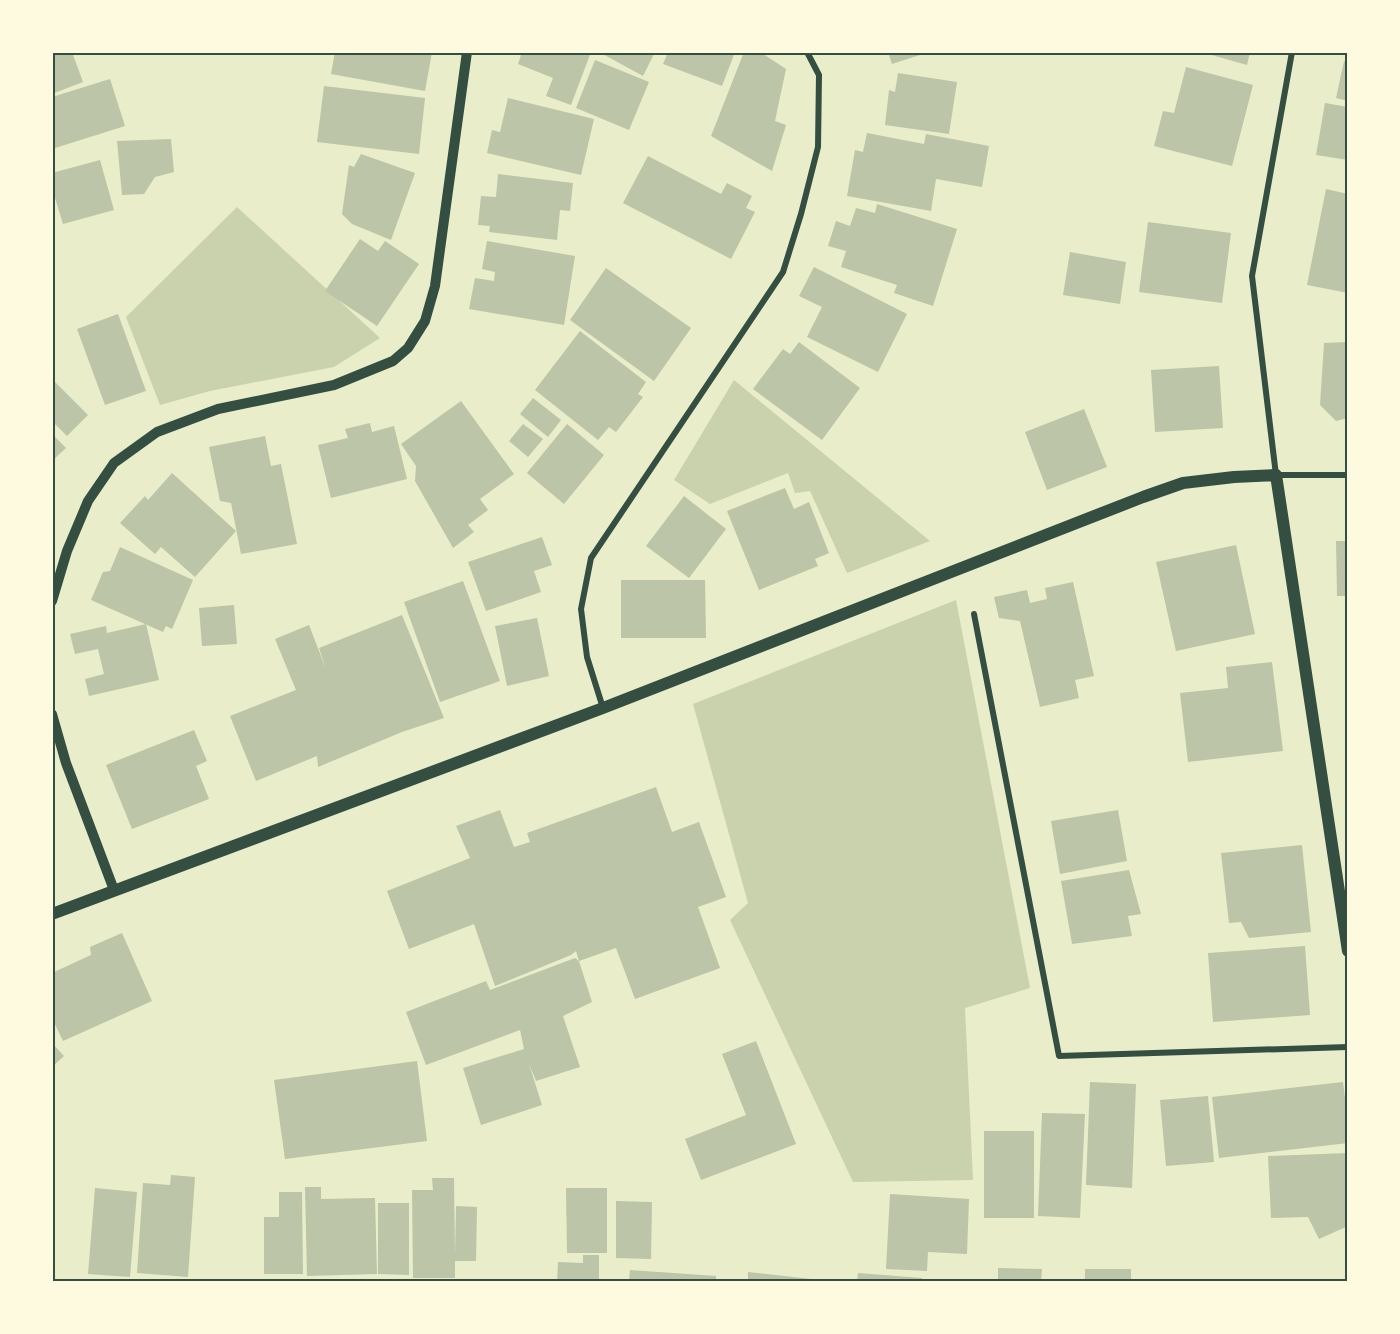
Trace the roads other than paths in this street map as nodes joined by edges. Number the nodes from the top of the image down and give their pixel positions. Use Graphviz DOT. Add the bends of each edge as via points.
graph roads {
  1 [pos="467,52"];
  2 [pos="807,52"];
  3 [pos="1292,52"];
  4 [pos="1276,475"];
  5 [pos="1347,475"];
  6 [pos="52,601"];
  7 [pos="974,614"];
  8 [pos="603,708"];
  9 [pos="52,714"];
  10 [pos="114,890"];
  11 [pos="52,914"];
  12 [pos="1347,951"];
  13 [pos="1347,1047"];
  1 -- 6 [label="street" via="435,286 425,321 408,348 393,361 334,385 218,409 157,432 140,444 114,463 88,501 67,550"];
  2 -- 8 [label="street" via="819,75 818,147 783,272 591,558 581,609 587,657"];
  3 -- 4 [label="street" via="1252,276"];
  4 -- 5 [label="street"];
  4 -- 8 [label="main road" via="1173,486"];
  4 -- 12 [label="main road"];
  7 -- 13 [label="street" via="1059,1056"];
  8 -- 10 [label="main road"];
  9 -- 10 [label="street" via="66,763"];
  10 -- 11 [label="main road"];
}
